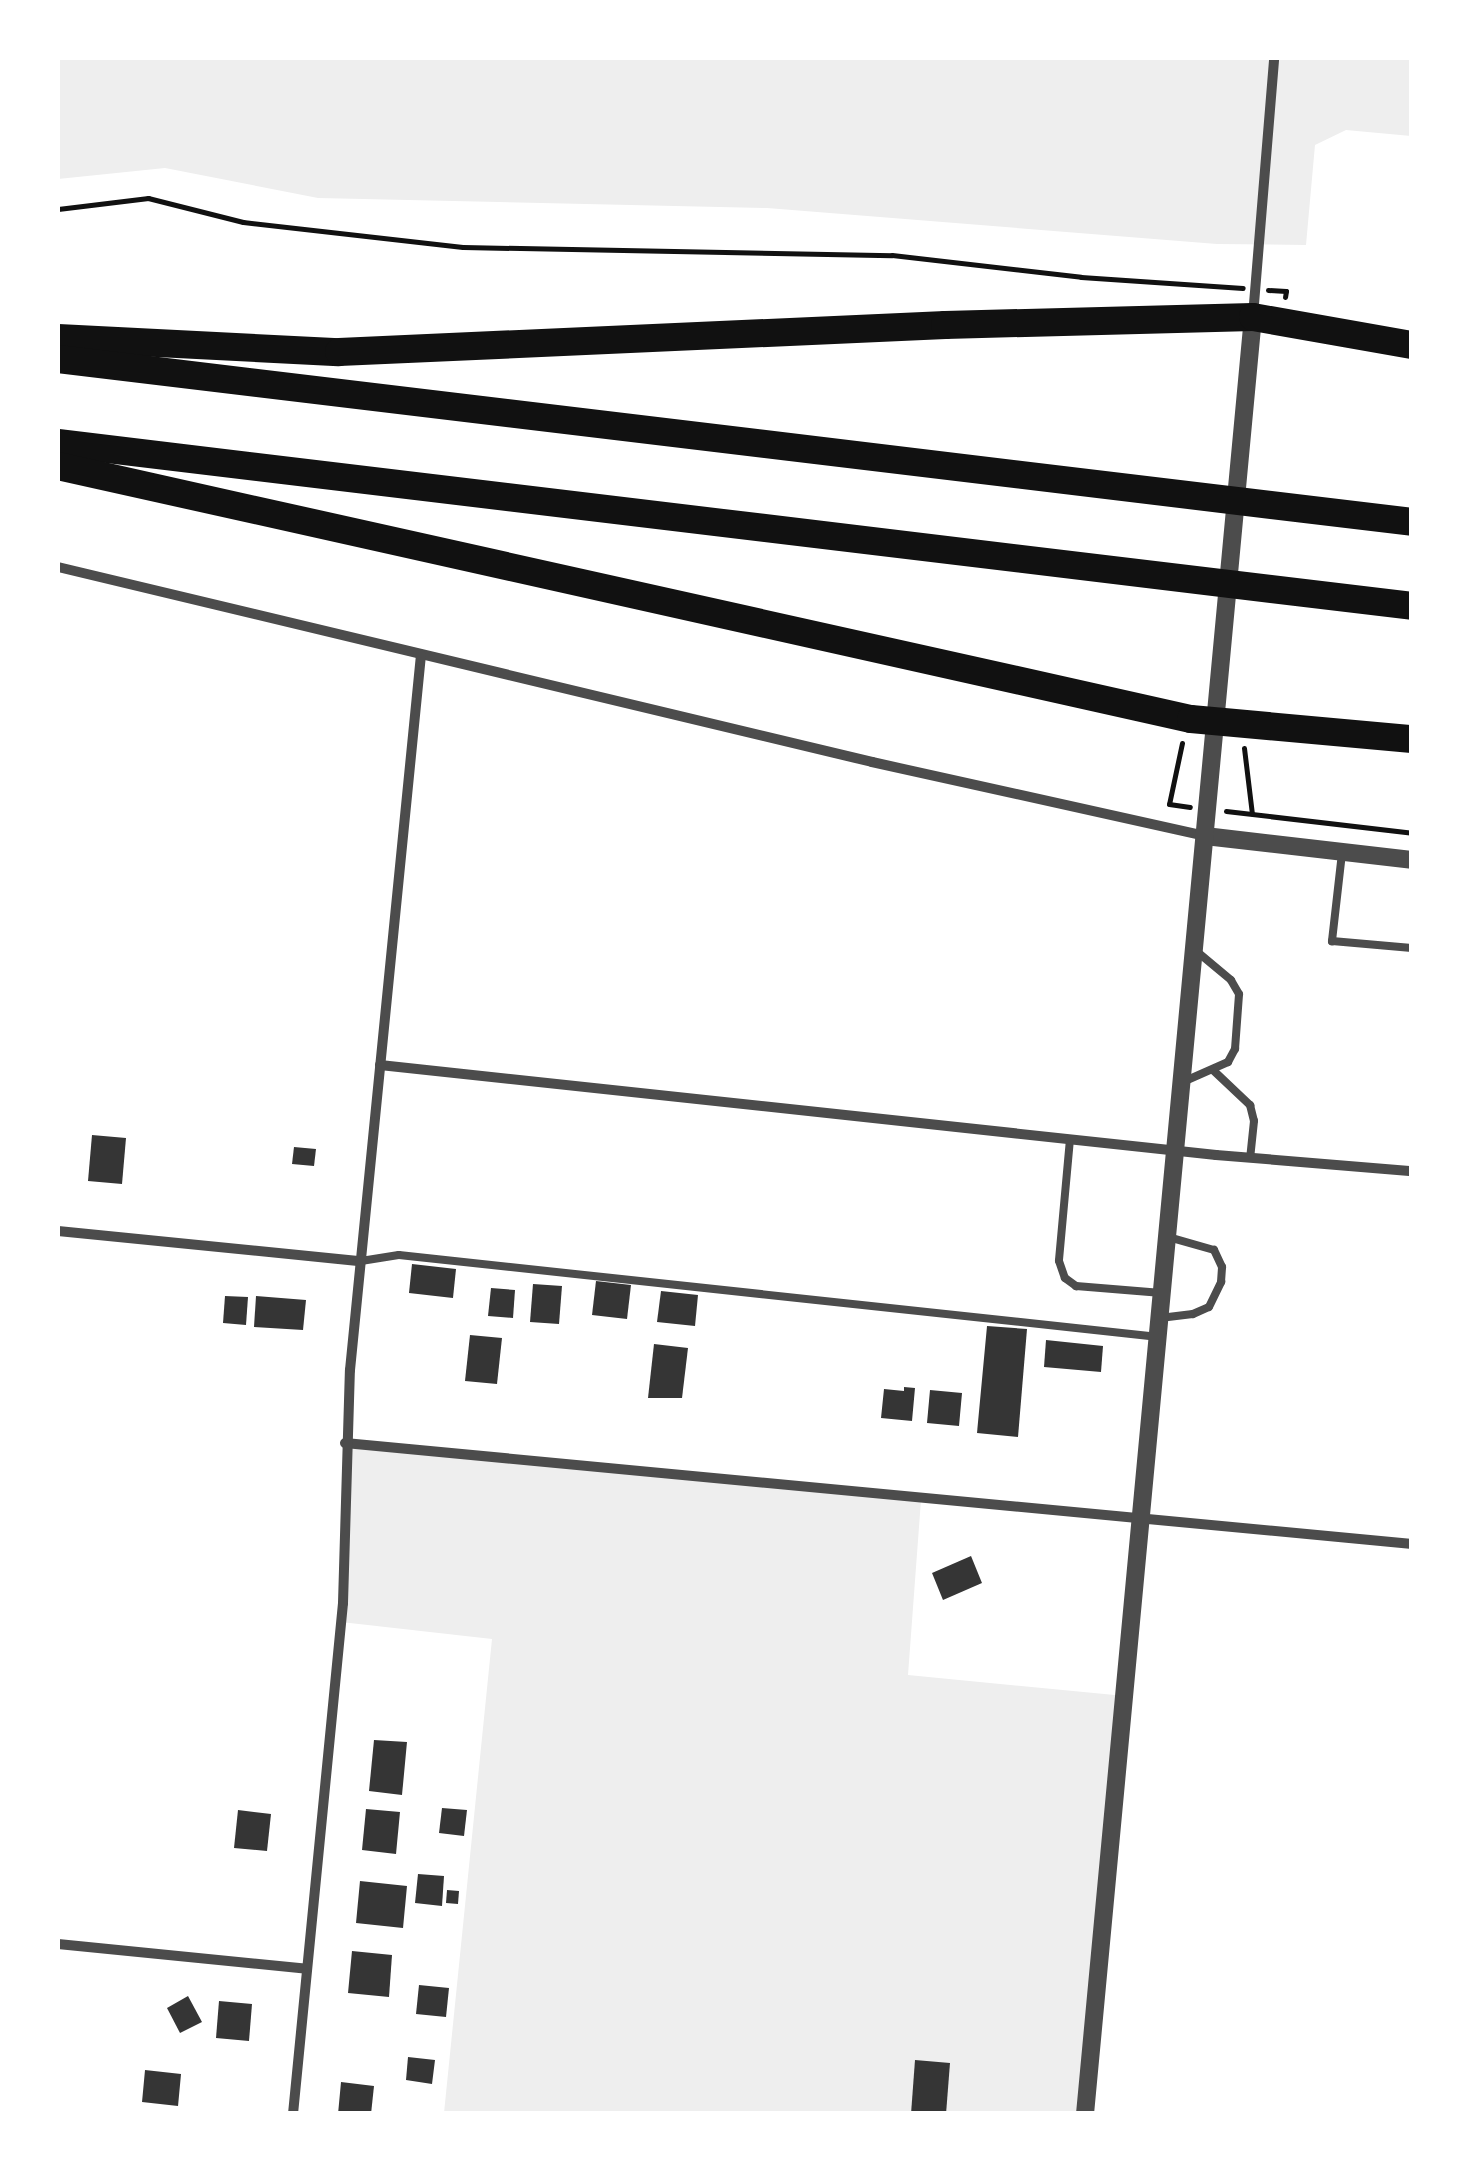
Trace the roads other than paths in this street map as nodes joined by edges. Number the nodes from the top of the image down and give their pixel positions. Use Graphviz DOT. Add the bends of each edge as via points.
graph roads {
  1 [pos="1274,58"];
  2 [pos="1252,317"];
  3 [pos="58,338"];
  4 [pos="1412,345"];
  5 [pos="58,359"];
  6 [pos="58,443"];
  7 [pos="58,466"];
  8 [pos="1412,522"];
  9 [pos="58,567"];
  10 [pos="1412,606"];
  11 [pos="421,655"];
  12 [pos="1216,723"];
  13 [pos="1412,739"];
  14 [pos="1205,836"];
  15 [pos="1342,853"];
  16 [pos="1412,860"];
  17 [pos="1412,948"];
  18 [pos="1194,950"];
  19 [pos="380,1064"];
  20 [pos="1214,1070"];
  21 [pos="1182,1082"];
  22 [pos="1070,1139"];
  23 [pos="1176,1150"];
  24 [pos="1250,1157"];
  25 [pos="1412,1171"];
  26 [pos="58,1232"];
  27 [pos="1168,1237"];
  28 [pos="361,1261"];
  29 [pos="1162,1293"];
  30 [pos="1160,1318"];
  31 [pos="1159,1338"];
  32 [pos="345,1443"];
  33 [pos="1142,1522"];
  34 [pos="1412,1544"];
  35 [pos="58,1944"];
  36 [pos="307,1969"];
  37 [pos="292,2114"];
  38 [pos="1086,2114"];
  1 -- 2 [label="street"];
  2 -- 3 [label="highway" via="340,352"];
  2 -- 4 [label="highway"];
  2 -- 12 [label="street"];
  5 -- 8 [label="highway"];
  6 -- 10 [label="highway"];
  7 -- 12 [label="highway"];
  9 -- 11 [label="street"];
  11 -- 14 [label="street"];
  11 -- 19 [label="street"];
  12 -- 13 [label="highway"];
  12 -- 14 [label="street"];
  14 -- 15 [label="street"];
  14 -- 18 [label="street"];
  15 -- 16 [label="street"];
  15 -- 17 [label="lane" via="1332,941"];
  18 -- 20 [label="lane" via="1239,994 1235,1050"];
  18 -- 21 [label="street"];
  19 -- 22 [label="street"];
  19 -- 28 [label="street"];
  20 -- 21 [label="lane"];
  20 -- 24 [label="lane" via="1250,1105"];
  21 -- 23 [label="street"];
  22 -- 23 [label="street"];
  22 -- 29 [label="lane" via="1059,1261 1065,1278 1076,1286"];
  23 -- 24 [label="street"];
  23 -- 27 [label="street"];
  24 -- 25 [label="street"];
  26 -- 28 [label="street"];
  27 -- 29 [label="street"];
  27 -- 30 [label="lane" via="1214,1250 1221,1282 1209,1307"];
  28 -- 31 [label="lane" via="399,1255"];
  28 -- 32 [label="street"];
  29 -- 30 [label="street"];
  30 -- 31 [label="street"];
  31 -- 33 [label="street"];
  32 -- 33 [label="street"];
  32 -- 36 [label="street" via="343,1603"];
  33 -- 34 [label="street"];
  33 -- 38 [label="street"];
  35 -- 36 [label="street"];
  36 -- 37 [label="street"];
}
